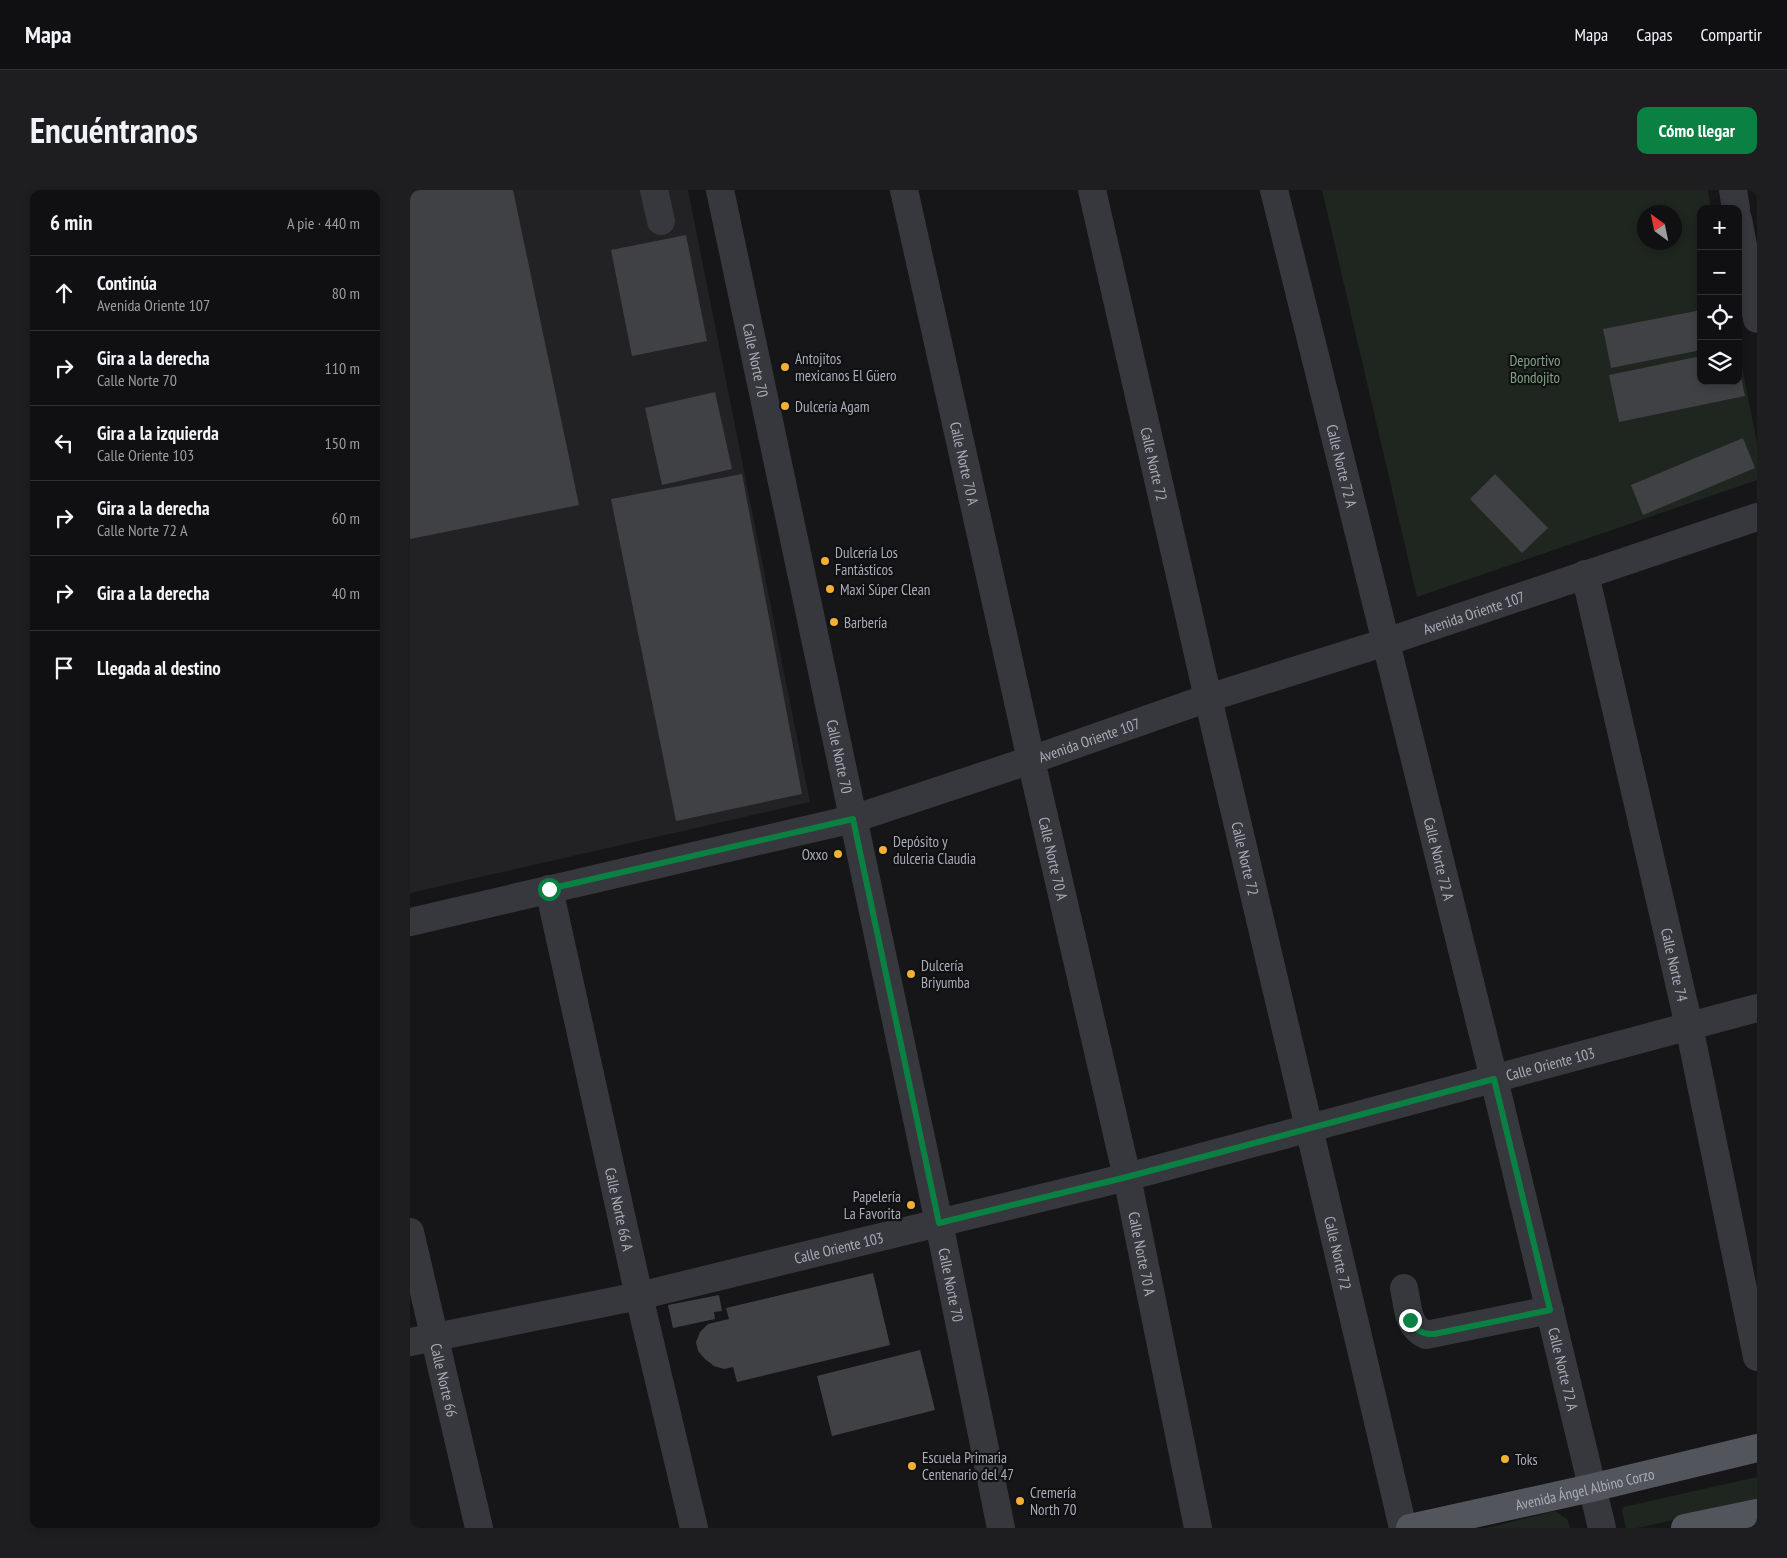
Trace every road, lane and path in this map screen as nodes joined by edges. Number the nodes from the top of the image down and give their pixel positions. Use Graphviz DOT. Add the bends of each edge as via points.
graph roads {
  1 [pos="654,190"];
  2 [pos="720,190"];
  3 [pos="904,190"];
  4 [pos="1092,190"];
  5 [pos="1274,190"];
  6 [pos="1733,190"];
  7 [pos="1735,205"];
  8 [pos="661,221"];
  9 [pos="1742,240"];
  10 [pos="1757,319"];
  11 [pos="1757,517"];
  12 [pos="1585,574"];
  13 [pos="1386,642"];
  14 [pos="1208,698"];
  15 [pos="1031,760"];
  16 [pos="853,819"];
  17 [pos="549,889"];
  18 [pos="410,922"];
  19 [pos="1757,1008"];
  20 [pos="1689,1026"];
  21 [pos="1494,1079"];
  22 [pos="1310,1129"];
  23 [pos="1127,1177"];
  24 [pos="939,1223"];
  25 [pos="410,1232"];
  26 [pos="1404,1288"];
  27 [pos="639,1296"];
  28 [pos="1550,1310"];
  29 [pos="422,1339"];
  30 [pos="1757,1357"];
  31 [pos="1757,1448"];
  32 [pos="1592,1488"];
  33 [pos="1757,1513"];
  34 [pos="479,1528"];
  35 [pos="694,1528"];
  36 [pos="1001,1528"];
  37 [pos="1198,1528"];
  38 [pos="1402,1528"];
  39 [pos="1410,1528"];
  40 [pos="1602,1528"];
  41 [pos="1685,1528"];
  1 -- 8 [label="street"];
  2 -- 16 [label="street, Calle Norte 70"];
  3 -- 15 [label="street, Calle Norte 70 A"];
  4 -- 14 [label="street, Calle Norte 72"];
  5 -- 13 [label="street, Calle Norte 72 A"];
  6 -- 7 [label="street"];
  9 -- 10 [label="street"];
  11 -- 12 [label="street, Avenida Oriente 107"];
  12 -- 13 [label="street, Avenida Oriente 107"];
  12 -- 20 [label="street, Calle Norte 74"];
  13 -- 14 [label="street, Avenida Oriente 107"];
  13 -- 21 [label="street, Calle Norte 72 A"];
  14 -- 15 [label="street, Avenida Oriente 107"];
  14 -- 22 [label="street, Calle Norte 72"];
  15 -- 16 [label="street, Avenida Oriente 107"];
  15 -- 23 [label="street, Calle Norte 70 A"];
  16 -- 17 [label="street, Avenida Oriente 107"];
  16 -- 24 [label="street, Calle Norte 70"];
  17 -- 18 [label="street, Avenida Oriente 107"];
  17 -- 27 [label="street, Calle Norte 66 A"];
  19 -- 20 [label="street, Calle Oriente 103"];
  20 -- 21 [label="street, Calle Oriente 103"];
  20 -- 30 [label="street, Calle Norte 74"];
  21 -- 22 [label="street, Calle Oriente 103"];
  21 -- 28 [label="street, Calle Norte 72 A"];
  22 -- 23 [label="street, Calle Oriente 103"];
  22 -- 38 [label="street, Calle Norte 72"];
  23 -- 24 [label="street, Calle Oriente 103"];
  23 -- 37 [label="street, Calle Norte 70 A"];
  24 -- 27 [label="street, Calle Oriente 103"];
  24 -- 36 [label="street, Calle Norte 70"];
  25 -- 29 [label="street, Calle Norte 66"];
  26 -- 28 [label="street" via="1410,1320 1419,1332 1426,1335"];
  27 -- 29 [label="street, Calle Oriente 103"];
  27 -- 35 [label="street, Calle Norte 66 A"];
  28 -- 32 [label="street, Calle Norte 72 A"];
  29 -- 34 [label="street, Calle Norte 66"];
  31 -- 32 [label="main road, Avenida Ángel Albino Corzo"];
  32 -- 39 [label="main road, Avenida Ángel Albino Corzo"];
  32 -- 40 [label="street, Calle Norte 72 A"];
  33 -- 41 [label="main road"];
}
